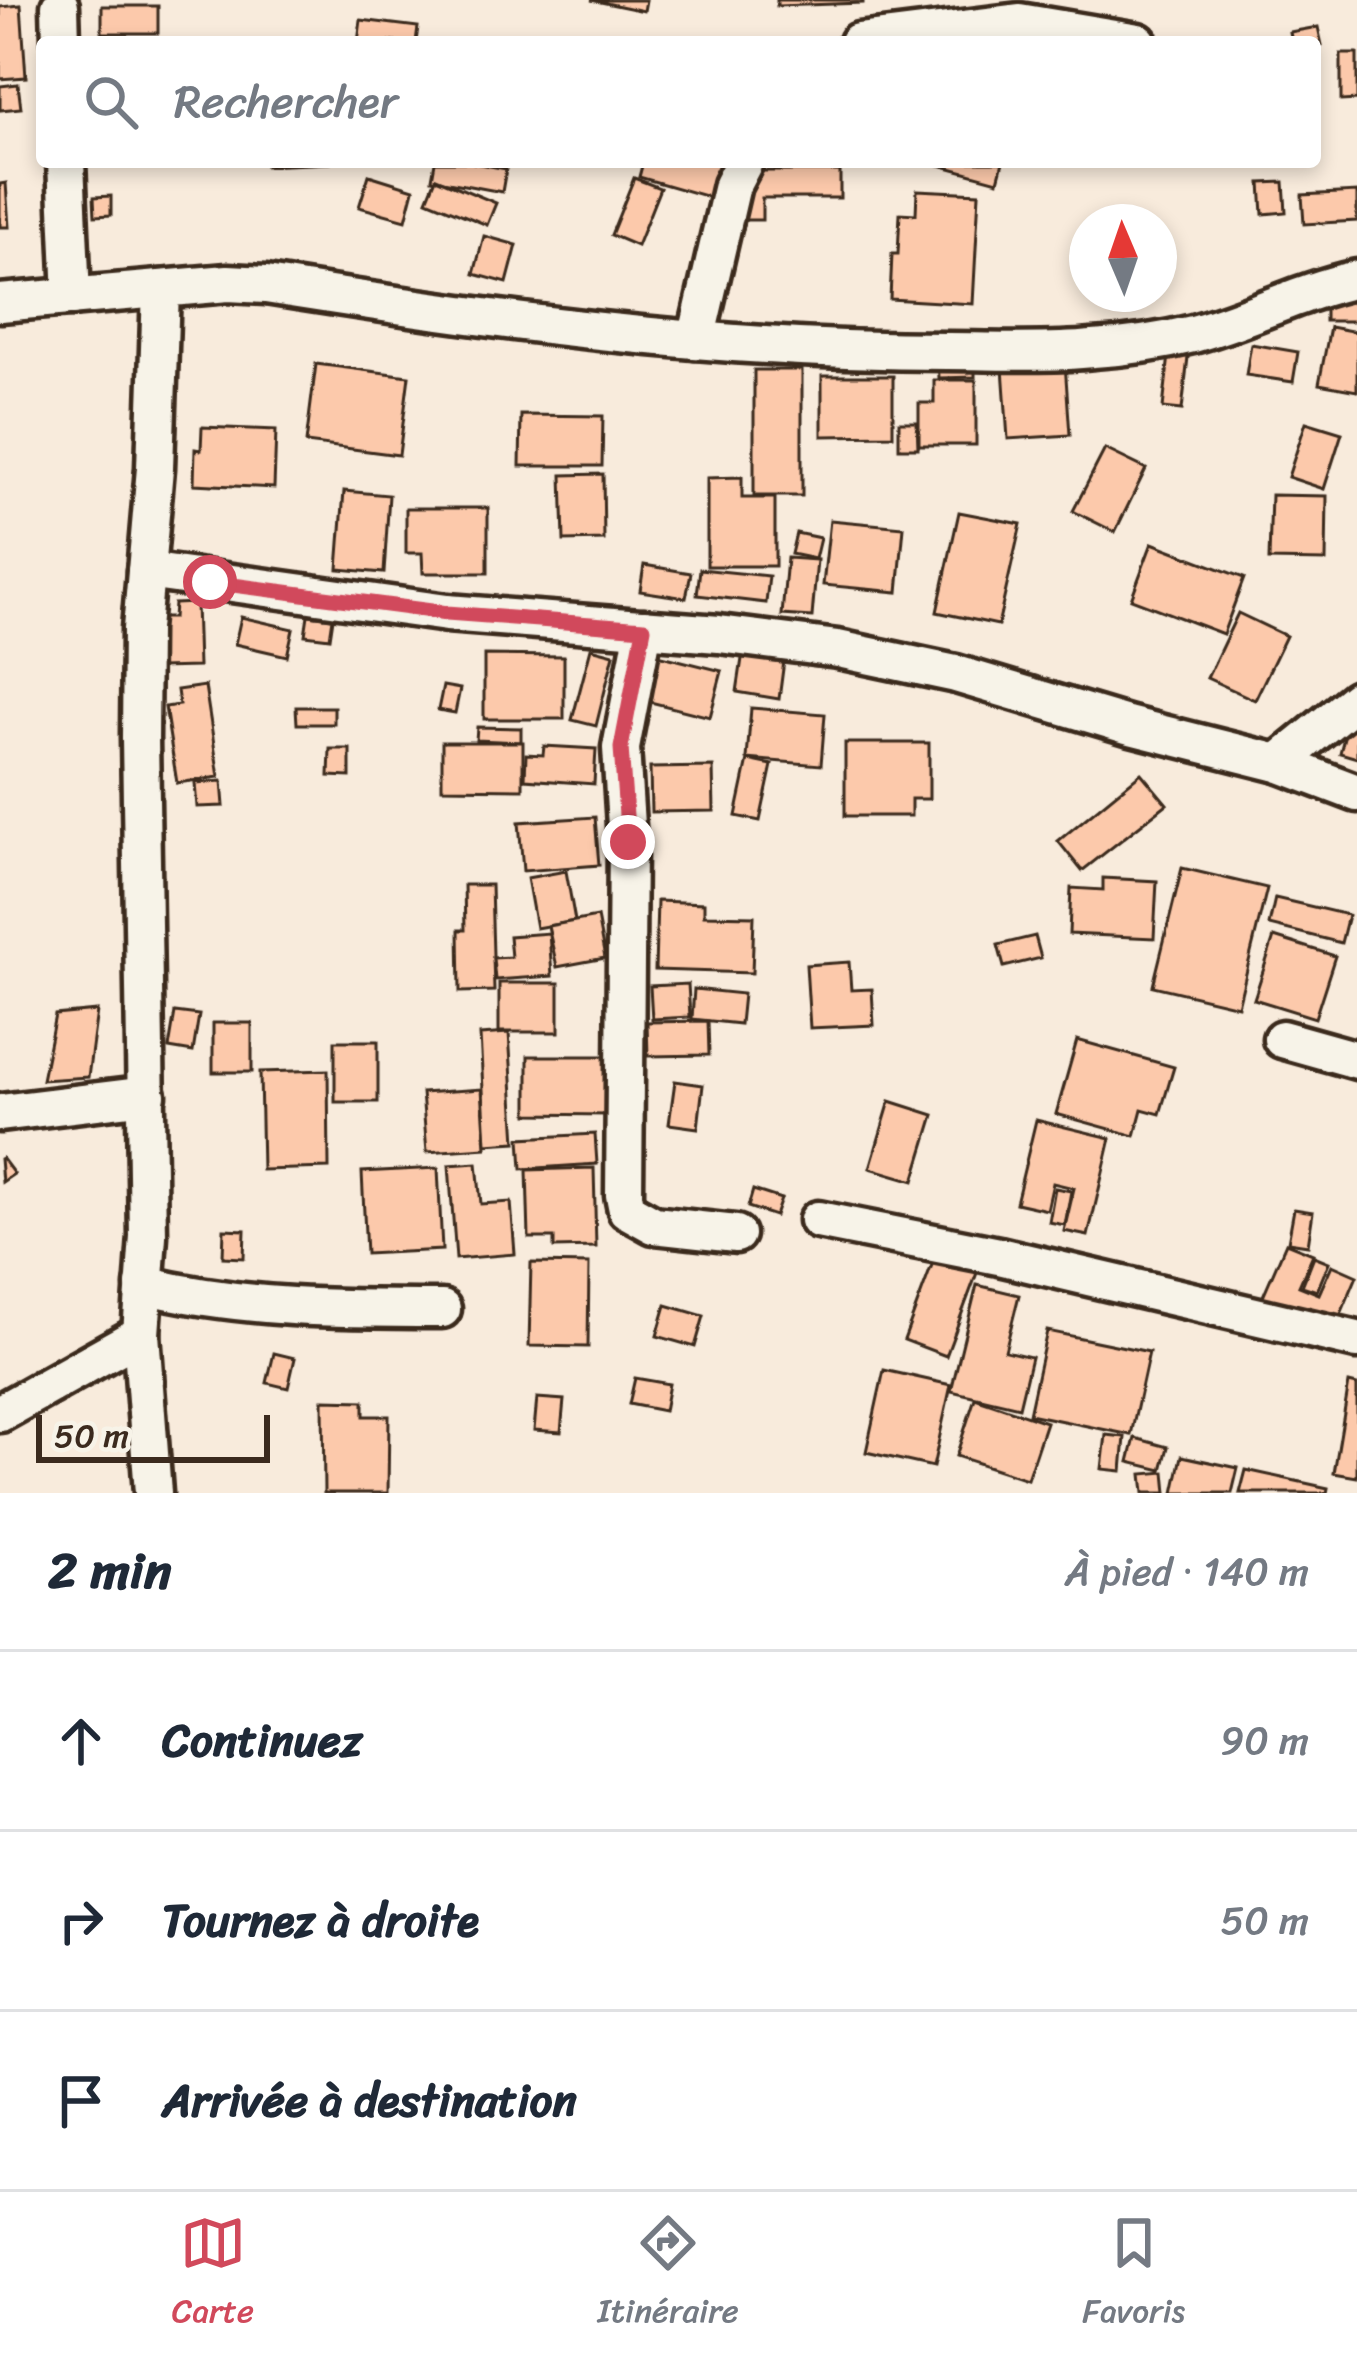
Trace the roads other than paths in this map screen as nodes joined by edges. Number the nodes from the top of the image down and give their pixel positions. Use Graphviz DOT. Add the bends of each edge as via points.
graph roads {
  1 [pos="906,36"];
  2 [pos="1102,36"];
  3 [pos="66,168"];
  4 [pos="741,168"];
  5 [pos="1357,279"];
  6 [pos="161,289"];
  7 [pos="72,297"];
  8 [pos="0,303"];
  9 [pos="696,340"];
  10 [pos="146,571"];
  11 [pos="644,628"];
  12 [pos="1357,700"];
  13 [pos="1278,763"];
  14 [pos="1357,793"];
  15 [pos="1282,1039"];
  16 [pos="1357,1060"];
  17 [pos="147,1095"];
  18 [pos="0,1113"];
  19 [pos="818,1220"];
  20 [pos="736,1234"];
  21 [pos="144,1286"];
  22 [pos="442,1309"];
  23 [pos="141,1334"];
  24 [pos="1357,1340"];
  25 [pos="0,1413"];
  26 [pos="154,1493"];
  1 -- 2 [label="street" via="1019,22"];
  3 -- 7 [label="street"];
  4 -- 9 [label="street"];
  5 -- 9 [label="street" via="1194,334 1093,350 885,351"];
  6 -- 7 [label="street"];
  6 -- 9 [label="street" via="266,285"];
  6 -- 10 [label="street"];
  7 -- 8 [label="street"];
  10 -- 11 [label="street" via="447,613"];
  10 -- 17 [label="street" via="140,759"];
  11 -- 13 [label="street" via="857,653 956,674"];
  11 -- 20 [label="street" via="621,748 628,842 624,1195 627,1210 654,1225"];
  12 -- 13 [label="street"];
  13 -- 14 [label="street"];
  15 -- 16 [label="street"];
  17 -- 18 [label="street"];
  17 -- 21 [label="street"];
  19 -- 24 [label="street"];
  21 -- 22 [label="street" via="207,1300"];
  21 -- 23 [label="street"];
  23 -- 25 [label="street"];
  23 -- 26 [label="street"];
}
